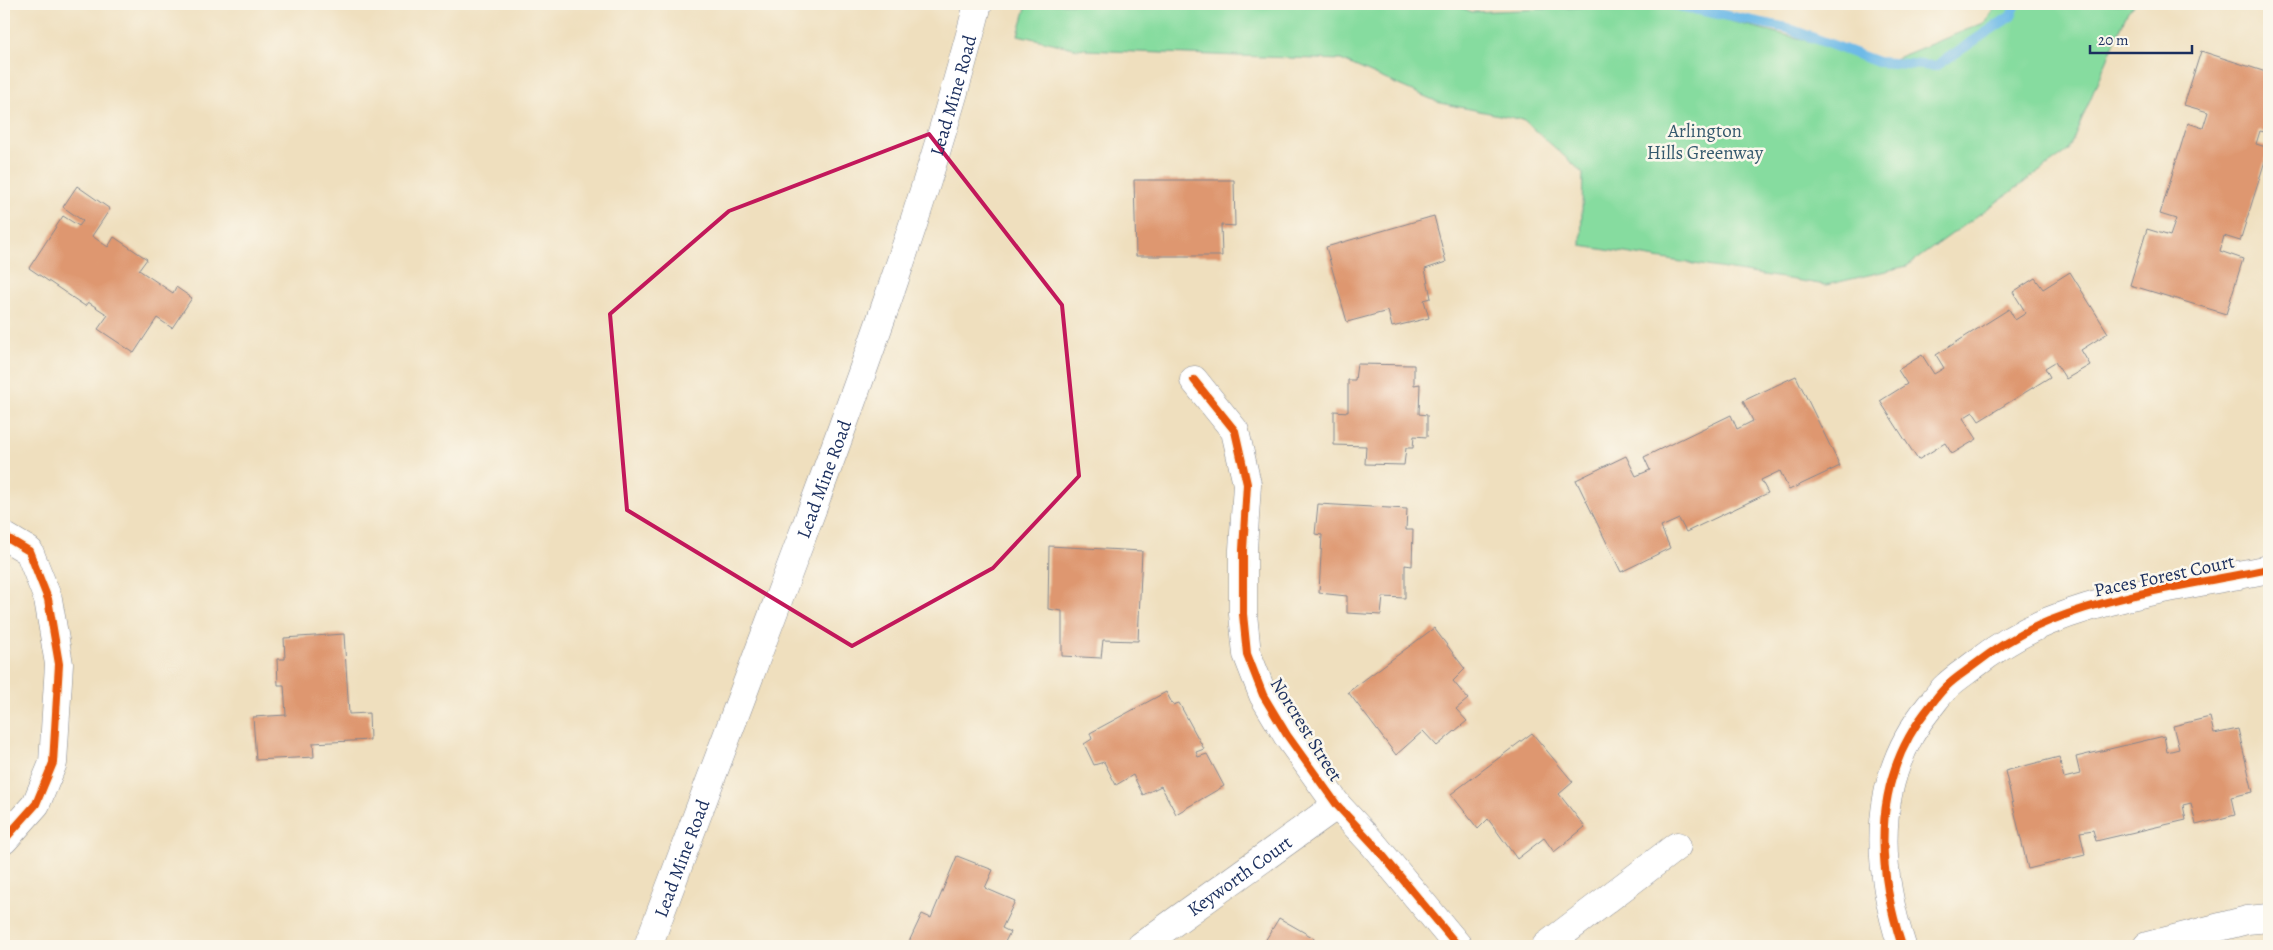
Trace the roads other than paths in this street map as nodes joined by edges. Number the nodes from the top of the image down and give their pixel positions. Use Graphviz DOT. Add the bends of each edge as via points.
graph roads {
  1 [pos="978,4"];
  2 [pos="1194,380"];
  3 [pos="4,536"];
  4 [pos="2269,569"];
  5 [pos="1337,805"];
  6 [pos="4,840"];
  7 [pos="1677,846"];
  8 [pos="2269,918"];
  9 [pos="648,946"];
  10 [pos="1141,946"];
  11 [pos="1458,946"];
  12 [pos="1546,946"];
  13 [pos="1902,946"];
  14 [pos="2147,946"];
  1 -- 9 [label="street, Lead Mine Road" via="958,84 849,410"];
  2 -- 5 [label="street, Norcrest Street" via="1235,431 1247,484 1243,614 1247,654 1263,695"];
  3 -- 6 [label="street" via="29,551 48,599 59,664 53,762 36,804"];
  4 -- 13 [label="street, Paces Forest Court" via="2111,601 2048,622 1986,656 1946,686 1921,716 1902,747 1887,794 1883,847 1891,911"];
  5 -- 10 [label="street, Keyworth Court"];
  5 -- 11 [label="street, Norcrest Street"];
  7 -- 12 [label="street"];
  8 -- 14 [label="street" via="2247,920"];
}
